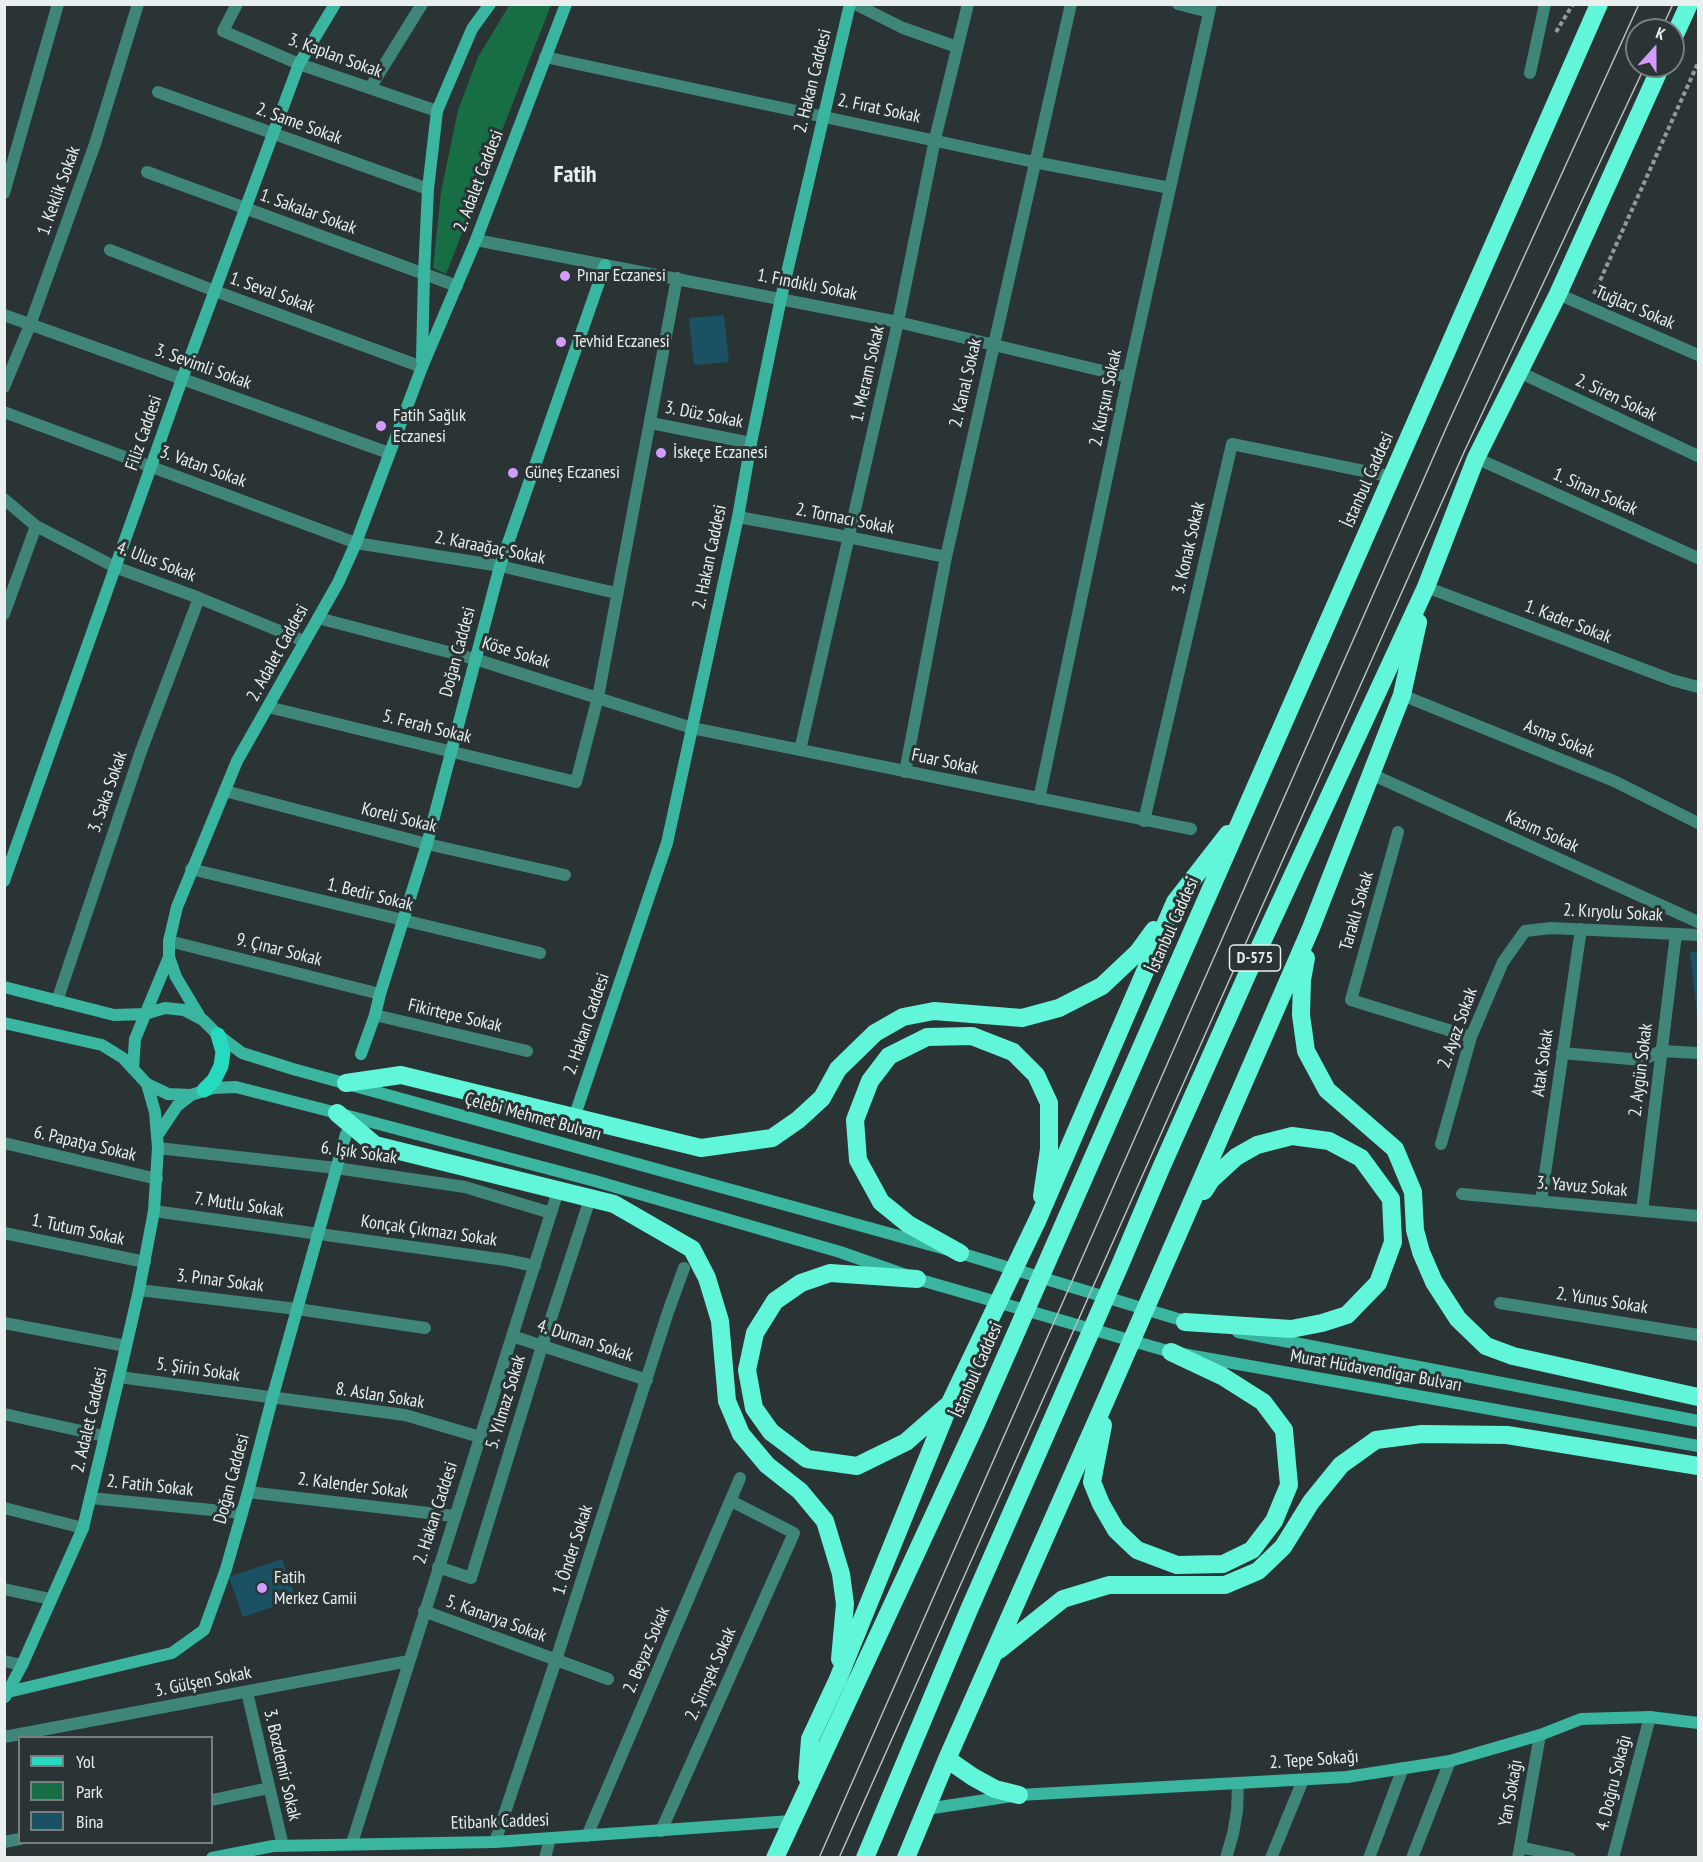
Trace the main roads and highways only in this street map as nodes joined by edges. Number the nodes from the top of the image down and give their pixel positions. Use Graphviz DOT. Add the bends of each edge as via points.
graph roads {
  1 [pos="335,4"];
  2 [pos="490,4"];
  3 [pos="566,4"];
  4 [pos="850,4"];
  5 [pos="1599,4"];
  6 [pos="1689,4"];
  7 [pos="1683,18"];
  8 [pos="1656,78"];
  9 [pos="605,265"];
  10 [pos="422,368"];
  11 [pos="1426,587"];
  12 [pos="1245,813"];
  13 [pos="4,881"];
  14 [pos="1175,902"];
  15 [pos="1311,928"];
  16 [pos="169,957"];
  17 [pos="4,987"];
  18 [pos="145,1014"];
  19 [pos="203,1020"];
  20 [pos="4,1023"];
  21 [pos="218,1035"];
  22 [pos="361,1054"];
  23 [pos="133,1069"];
  24 [pos="346,1083"];
  25 [pos="147,1084"];
  26 [pos="197,1092"];
  27 [pos="577,1109"];
  28 [pos="337,1113"];
  29 [pos="345,1134"];
  30 [pos="157,1142"];
  31 [pos="1186,1217"];
  32 [pos="1038,1220"];
  33 [pos="960,1253"];
  34 [pos="917,1279"];
  35 [pos="1062,1285"];
  36 [pos="1185,1322"];
  37 [pos="1171,1352"];
  38 [pos="1108,1395"];
  39 [pos="1698,1397"];
  40 [pos="951,1403"];
  41 [pos="1698,1421"];
  42 [pos="1698,1446"];
  43 [pos="1698,1466"];
  44 [pos="995,1653"];
  45 [pos="838,1679"];
  46 [pos="6,1695"];
  47 [pos="1698,1723"];
  48 [pos="947,1759"];
  49 [pos="805,1790"];
  50 [pos="1019,1795"];
  51 [pos="926,1809"];
  52 [pos="791,1821"];
  53 [pos="276,1850"];
  54 [pos="212,1857"];
  55 [pos="775,1857"];
  56 [pos="865,1857"];
  57 [pos="906,1857"];
  1 -- 13 [label="main road, Filiz Caddesi" via="299,64 182,379"];
  2 -- 10 [label="main road, 2. Adalet Caddesi" via="472,29 437,111 423,274"];
  3 -- 10 [label="main road, 2. Adalet Caddesi" via="476,240"];
  4 -- 27 [label="main road, 2. Hakan Caddesi" via="781,298 667,843"];
  5 -- 12 [label="highway, İstanbul Caddesi"];
  6 -- 7 [label="highway"];
  8 -- 11 [label="highway, D-575" via="1558,294 1476,458"];
  9 -- 22 [label="main road, Doğan Caddesi" via="500,566 427,844"];
  10 -- 16 [label="main road, 2. Adalet Caddesi" via="338,582 237,761 177,907"];
  11 -- 15 [label="highway" via="1402,695"];
  11 -- 56 [label="highway, D-575" via="1161,1168"];
  12 -- 14 [label="highway"];
  12 -- 49 [label="highway, İstanbul Caddesi" via="976,1424"];
  14 -- 24 [label="highway" via="1138,952 1110,980 1059,1008 1022,1018 934,1011 903,1017 875,1033 838,1070 822,1098 772,1138 701,1148 401,1075"];
  14 -- 32 [label="highway"];
  15 -- 31 [label="highway"];
  15 -- 39 [label="highway" via="1302,980 1306,1051 1327,1090 1395,1149 1413,1192 1415,1230 1421,1252 1434,1282 1458,1319 1486,1346 1513,1356"];
  16 -- 18 [label="main road"];
  16 -- 19 [label="main road"];
  17 -- 18 [label="main road, Çelebi Mehmet Bulvarı" via="114,1015"];
  18 -- 19 [label="main road, Çelebi Mehmet Bulvarı" via="165,1008 184,1010"];
  18 -- 23 [label="main road" via="135,1039"];
  19 -- 21 [label="main road, Çelebi Mehmet Bulvarı"];
  20 -- 23 [label="main road" via="102,1045"];
  21 -- 24 [label="main road, Çelebi Mehmet Bulvarı" via="242,1053"];
  21 -- 26 [label="main road" via="223,1052 221,1066 214,1080"];
  23 -- 25 [label="main road"];
  24 -- 33 [label="main road, Çelebi Mehmet Bulvarı"];
  25 -- 26 [label="main road" via="168,1094"];
  25 -- 30 [label="main road, 2. Adalet Caddesi" via="155,1112"];
  26 -- 28 [label="main road" via="236,1087"];
  26 -- 30 [label="main road" via="177,1106"];
  28 -- 34 [label="main road" via="595,1181 840,1252"];
  28 -- 45 [label="highway" via="375,1145 614,1204 692,1249 720,1321 727,1401 741,1434 825,1521 841,1574 845,1604"];
  29 -- 46 [label="main road, Doğan Caddesi" via="248,1492 204,1630 172,1653"];
  30 -- 46 [label="main road, 2. Adalet Caddesi" via="154,1211 145,1262 82,1528"];
  31 -- 36 [label="highway" via="1211,1180 1236,1157 1257,1145 1292,1136 1329,1141 1361,1158 1391,1199 1393,1242 1378,1283 1347,1315 1291,1329"];
  31 -- 38 [label="highway"];
  32 -- 33 [label="highway" via="1048,1149 1049,1103 1036,1075 1013,1052 972,1036 927,1037 889,1056 870,1081 855,1120 858,1160 881,1202 908,1224"];
  32 -- 40 [label="highway"];
  33 -- 35 [label="main road, Çelebi Mehmet Bulvarı"];
  34 -- 37 [label="main road, Murat Hüdavendigar Bulvarı"];
  34 -- 40 [label="highway" via="830,1273 801,1283 775,1301 754,1333 747,1370 754,1408 771,1432 807,1459 856,1466 906,1442"];
  35 -- 36 [label="main road, Murat Hüdavendigar Bulvarı"];
  36 -- 41 [label="main road, Murat Hüdavendigar Bulvarı"];
  37 -- 38 [label="highway" via="1222,1376 1263,1402 1284,1430 1289,1485 1274,1521 1252,1550 1223,1564 1177,1565 1137,1550 1116,1530 1092,1482"];
  37 -- 42 [label="main road, Murat Hüdavendigar Bulvarı"];
  38 -- 44 [label="highway"];
  40 -- 45 [label="highway"];
  43 -- 44 [label="highway" via="1508,1435 1422,1434 1376,1440 1341,1464 1283,1547 1258,1571 1225,1585 1109,1586 1063,1599"];
  44 -- 48 [label="highway"];
  45 -- 49 [label="highway" via="810,1739"];
  47 -- 50 [label="main road, 2. Tepe Sokağı" via="1650,1717 1581,1719 1450,1761 1347,1777"];
  48 -- 50 [label="highway" via="995,1789"];
  48 -- 51 [label="highway"];
  49 -- 52 [label="highway, İstanbul Caddesi"];
  50 -- 51 [label="main road, 2. Tepe Sokağı"];
  51 -- 57 [label="highway"];
  52 -- 53 [label="main road, Etibank Caddesi" via="550,1839 352,1843"];
  52 -- 55 [label="highway, İstanbul Caddesi"];
  53 -- 54 [label="main road, Etibank Caddesi"];
}
